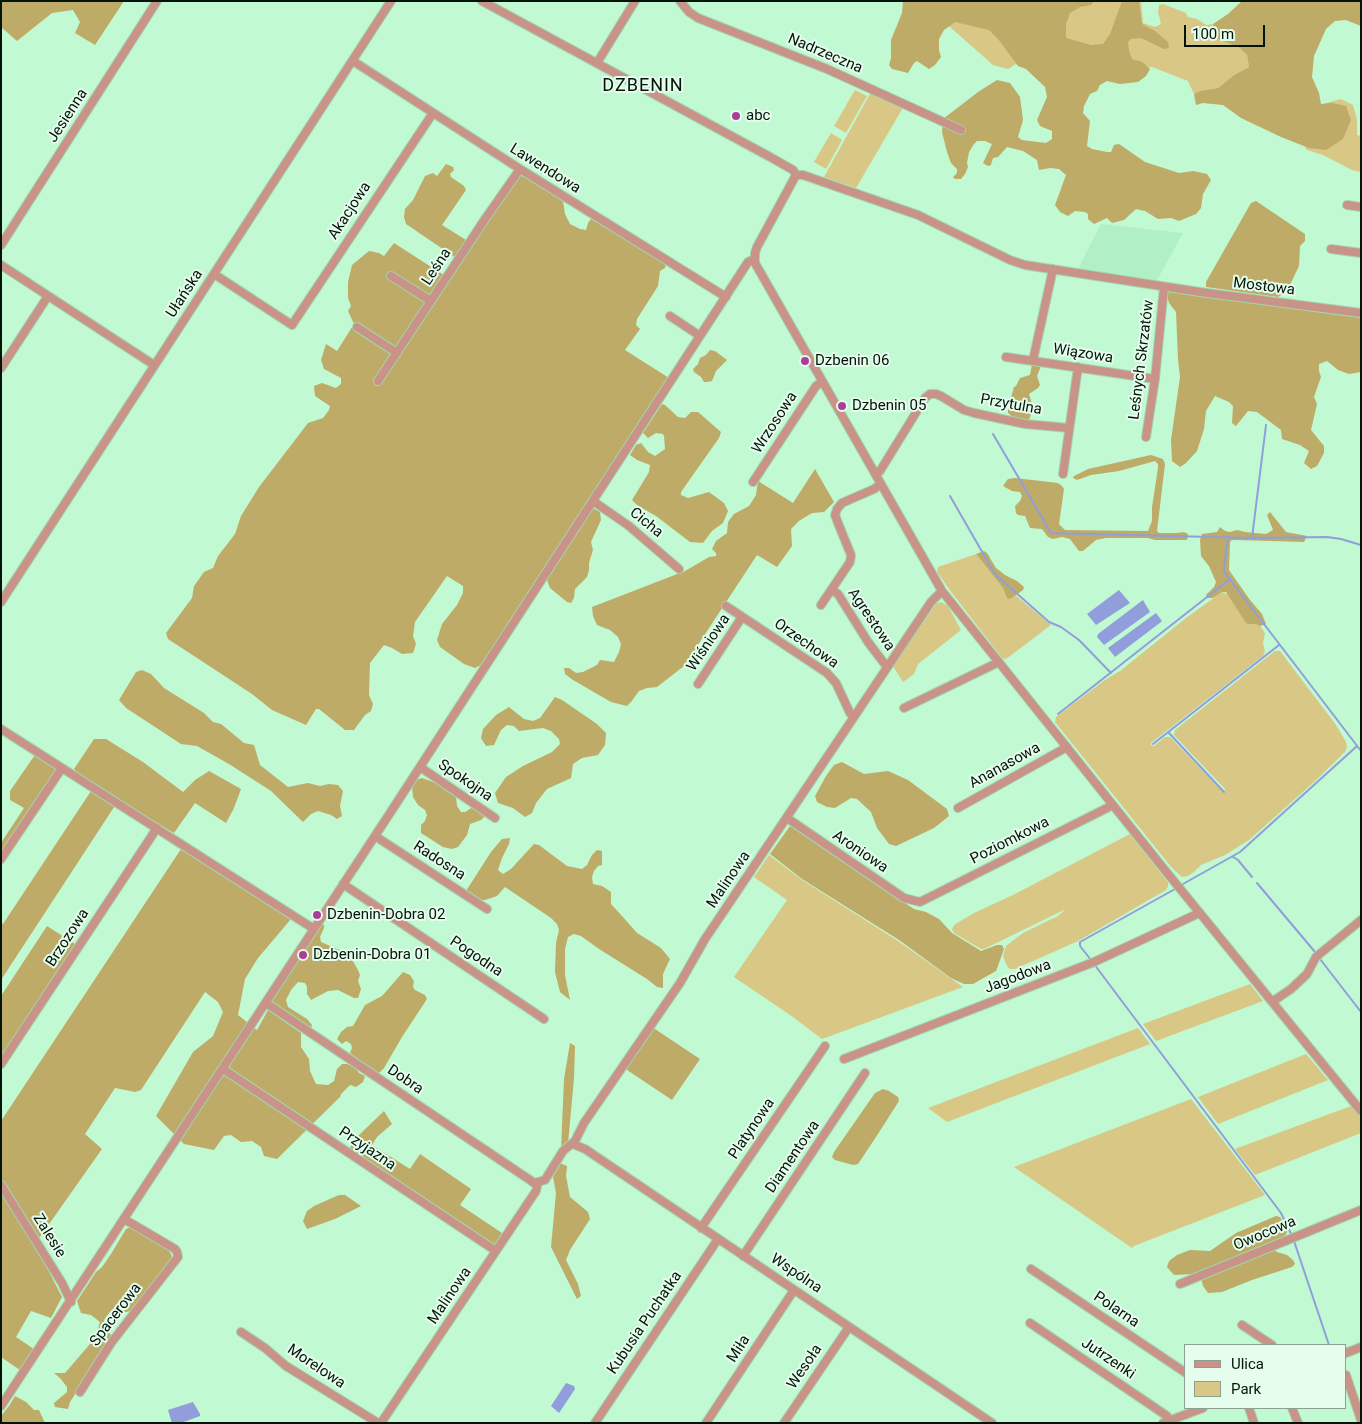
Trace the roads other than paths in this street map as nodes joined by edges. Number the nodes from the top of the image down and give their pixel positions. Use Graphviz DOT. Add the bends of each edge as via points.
graph roads {
  1 [pos="158,1"];
  2 [pos="391,1"];
  3 [pos="482,1"];
  4 [pos="635,1"];
  5 [pos="680,1"];
  6 [pos="352,61"];
  7 [pos="597,63"];
  8 [pos="433,113"];
  9 [pos="961,130"];
  10 [pos="520,170"];
  11 [pos="796,175"];
  12 [pos="1347,205"];
  13 [pos="1361,207"];
  14 [pos="1,245"];
  15 [pos="1332,249"];
  16 [pos="1361,253"];
  17 [pos="754,259"];
  18 [pos="1,265"];
  19 [pos="1053,269"];
  20 [pos="214,274"];
  21 [pos="391,276"];
  22 [pos="1164,287"];
  23 [pos="48,296"];
  24 [pos="726,297"];
  25 [pos="431,301"];
  26 [pos="1361,313"];
  27 [pos="670,316"];
  28 [pos="357,327"];
  29 [pos="700,336"];
  30 [pos="397,353"];
  31 [pos="1006,357"];
  32 [pos="1032,360"];
  33 [pos="154,365"];
  34 [pos="1078,367"];
  35 [pos="1,368"];
  36 [pos="1155,379"];
  37 [pos="378,382"];
  38 [pos="822,382"];
  39 [pos="1069,428"];
  40 [pos="1146,436"];
  41 [pos="875,474"];
  42 [pos="1063,474"];
  43 [pos="753,482"];
  44 [pos="880,484"];
  45 [pos="593,501"];
  46 [pos="679,569"];
  47 [pos="832,590"];
  48 [pos="942,591"];
  49 [pos="1,602"];
  50 [pos="821,604"];
  51 [pos="726,606"];
  52 [pos="742,617"];
  53 [pos="998,662"];
  54 [pos="888,667"];
  55 [pos="698,684"];
  56 [pos="904,708"];
  57 [pos="854,717"];
  58 [pos="1,729"];
  59 [pos="1066,747"];
  60 [pos="420,767"];
  61 [pos="62,768"];
  62 [pos="1113,805"];
  63 [pos="958,808"];
  64 [pos="495,818"];
  65 [pos="787,818"];
  66 [pos="157,828"];
  67 [pos="375,836"];
  68 [pos="1,859"];
  69 [pos="343,884"];
  70 [pos="920,902"];
  71 [pos="487,909"];
  72 [pos="1199,912"];
  73 [pos="1361,920"];
  74 [pos="314,928"];
  75 [pos="1272,1002"];
  76 [pos="266,1003"];
  77 [pos="544,1019"];
  78 [pos="825,1046"];
  79 [pos="844,1059"];
  80 [pos="1,1064"];
  81 [pos="223,1068"];
  82 [pos="866,1073"];
  83 [pos="1361,1111"];
  84 [pos="573,1144"];
  85 [pos="538,1182"];
  86 [pos="1,1185"];
  87 [pos="1361,1210"];
  88 [pos="124,1219"];
  89 [pos="701,1228"];
  90 [pos="718,1238"];
  91 [pos="496,1252"];
  92 [pos="743,1256"];
  93 [pos="1031,1269"];
  94 [pos="1180,1284"];
  95 [pos="794,1290"];
  96 [pos="70,1302"];
  97 [pos="1030,1323"];
  98 [pos="1242,1325"];
  99 [pos="849,1327"];
  100 [pos="241,1332"];
  101 [pos="1270,1344"];
  102 [pos="1361,1347"];
  103 [pos="1347,1353"];
  104 [pos="1184,1372"];
  105 [pos="1347,1378"];
  106 [pos="80,1392"];
  107 [pos="1361,1392"];
  108 [pos="1352,1395"];
  109 [pos="1,1406"];
  110 [pos="1200,1409"];
  111 [pos="1248,1409"];
  112 [pos="1292,1409"];
  113 [pos="1361,1420"];
  114 [pos="1166,1422"];
  115 [pos="379,1423"];
  116 [pos="595,1423"];
  117 [pos="706,1423"];
  118 [pos="784,1423"];
  119 [pos="992,1423"];
  120 [pos="1254,1423"];
  121 [pos="1298,1423"];
  1 -- 14 [label="street, Jesienna"];
  2 -- 6 [label="street, Ułańska"];
  3 -- 7 [label="street"];
  4 -- 7 [label="street"];
  5 -- 9 [label="street, Nadrzeczna" via="698,18 827,69"];
  6 -- 8 [label="street, Lawendowa"];
  6 -- 20 [label="street, Ułańska"];
  7 -- 11 [label="street" via="772,158"];
  8 -- 10 [label="street, Lawendowa"];
  8 -- 20 [label="street, Akacjowa" via="292,325"];
  10 -- 24 [label="street, Lawendowa"];
  10 -- 25 [label="street, Leśna"];
  11 -- 17 [label="street" via="757,247"];
  11 -- 19 [label="street, Mostowa" via="918,215 1010,260"];
  12 -- 13 [label="street"];
  15 -- 16 [label="street"];
  17 -- 24 [label="street" via="748,262"];
  17 -- 38 [label="street"];
  18 -- 23 [label="street"];
  19 -- 22 [label="street, Mostowa"];
  19 -- 32 [label="street"];
  20 -- 33 [label="street, Ułańska"];
  21 -- 25 [label="street"];
  22 -- 26 [label="street, Mostowa"];
  22 -- 36 [label="street, Leśnych Skrzatów"];
  23 -- 33 [label="street"];
  23 -- 35 [label="street"];
  24 -- 29 [label="street"];
  25 -- 30 [label="street, Leśna"];
  27 -- 29 [label="street"];
  28 -- 30 [label="street"];
  29 -- 45 [label="street"];
  30 -- 37 [label="street, Leśna"];
  31 -- 32 [label="street, Wiązowa"];
  32 -- 34 [label="street, Wiązowa"];
  33 -- 49 [label="street, Ułańska"];
  34 -- 36 [label="street, Wiązowa"];
  34 -- 39 [label="street"];
  36 -- 40 [label="street, Leśnych Skrzatów"];
  38 -- 41 [label="street"];
  38 -- 43 [label="street, Wrzosowa" via="816,386"];
  39 -- 41 [label="street, Przytulna" via="1025,424 974,413 942,396 930,394"];
  39 -- 42 [label="street"];
  41 -- 44 [label="street"];
  44 -- 47 [label="street" via="842,503 837,509 835,515 851,555"];
  44 -- 48 [label="street"];
  45 -- 46 [label="street, Cicha" via="629,526"];
  45 -- 60 [label="street"];
  47 -- 50 [label="street"];
  47 -- 54 [label="street, Agrestowa"];
  48 -- 53 [label="street"];
  48 -- 54 [label="street, Malinowa"];
  51 -- 52 [label="street, Orzechowa"];
  52 -- 55 [label="street, Wiśniowa"];
  52 -- 57 [label="street, Orzechowa" via="827,673"];
  53 -- 56 [label="street"];
  53 -- 59 [label="street"];
  54 -- 57 [label="street, Malinowa"];
  57 -- 65 [label="street, Malinowa"];
  58 -- 61 [label="street"];
  59 -- 62 [label="street"];
  59 -- 63 [label="street, Ananasowa"];
  60 -- 64 [label="street, Spokojna"];
  60 -- 67 [label="street"];
  61 -- 66 [label="street"];
  61 -- 68 [label="street"];
  62 -- 70 [label="street, Poziomkowa"];
  62 -- 72 [label="street"];
  65 -- 70 [label="street, Aroniowa" via="904,898"];
  65 -- 84 [label="street, Malinowa"];
  66 -- 74 [label="street"];
  66 -- 80 [label="street, Brzozowa"];
  67 -- 69 [label="street"];
  67 -- 71 [label="street, Radosna"];
  69 -- 74 [label="street"];
  69 -- 77 [label="street, Pogodna"];
  72 -- 75 [label="street"];
  72 -- 79 [label="street, Jagodowa" via="1094,962"];
  73 -- 75 [label="street" via="1316,957 1307,974 1291,989"];
  74 -- 76 [label="street"];
  75 -- 83 [label="street"];
  76 -- 81 [label="street"];
  76 -- 85 [label="street, Dobra" via="530,1180"];
  78 -- 89 [label="street, Platynowa"];
  81 -- 88 [label="street"];
  81 -- 91 [label="street, Przyjazna"];
  82 -- 92 [label="street, Diamentowa"];
  84 -- 85 [label="street, Malinowa" via="563,1151 545,1180"];
  84 -- 89 [label="street, Wspólna"];
  85 -- 91 [label="street, Malinowa" via="536,1191"];
  86 -- 96 [label="street, Zalesie" via="57,1275"];
  87 -- 94 [label="street, Owocowa"];
  88 -- 96 [label="street"];
  88 -- 106 [label="street, Spacerowa" via="175,1249 178,1257 111,1343"];
  89 -- 90 [label="street, Wspólna"];
  90 -- 92 [label="street, Wspólna"];
  90 -- 116 [label="street, Kubusia Puchatka"];
  91 -- 115 [label="street, Malinowa"];
  92 -- 95 [label="street, Wspólna"];
  93 -- 104 [label="street, Polarna"];
  95 -- 99 [label="street, Wspólna"];
  95 -- 117 [label="street, Miła"];
  96 -- 109 [label="street"];
  97 -- 114 [label="street, Jutrzenki" via="1166,1416"];
  98 -- 101 [label="street"];
  99 -- 118 [label="street, Wesoła"];
  99 -- 119 [label="street, Wspólna"];
  100 -- 115 [label="street, Morelowa" via="286,1366"];
  102 -- 103 [label="street"];
  105 -- 108 [label="street"];
  107 -- 108 [label="street"];
  108 -- 113 [label="street"];
  110 -- 114 [label="street"];
  111 -- 120 [label="street"];
  112 -- 121 [label="street"];
}
